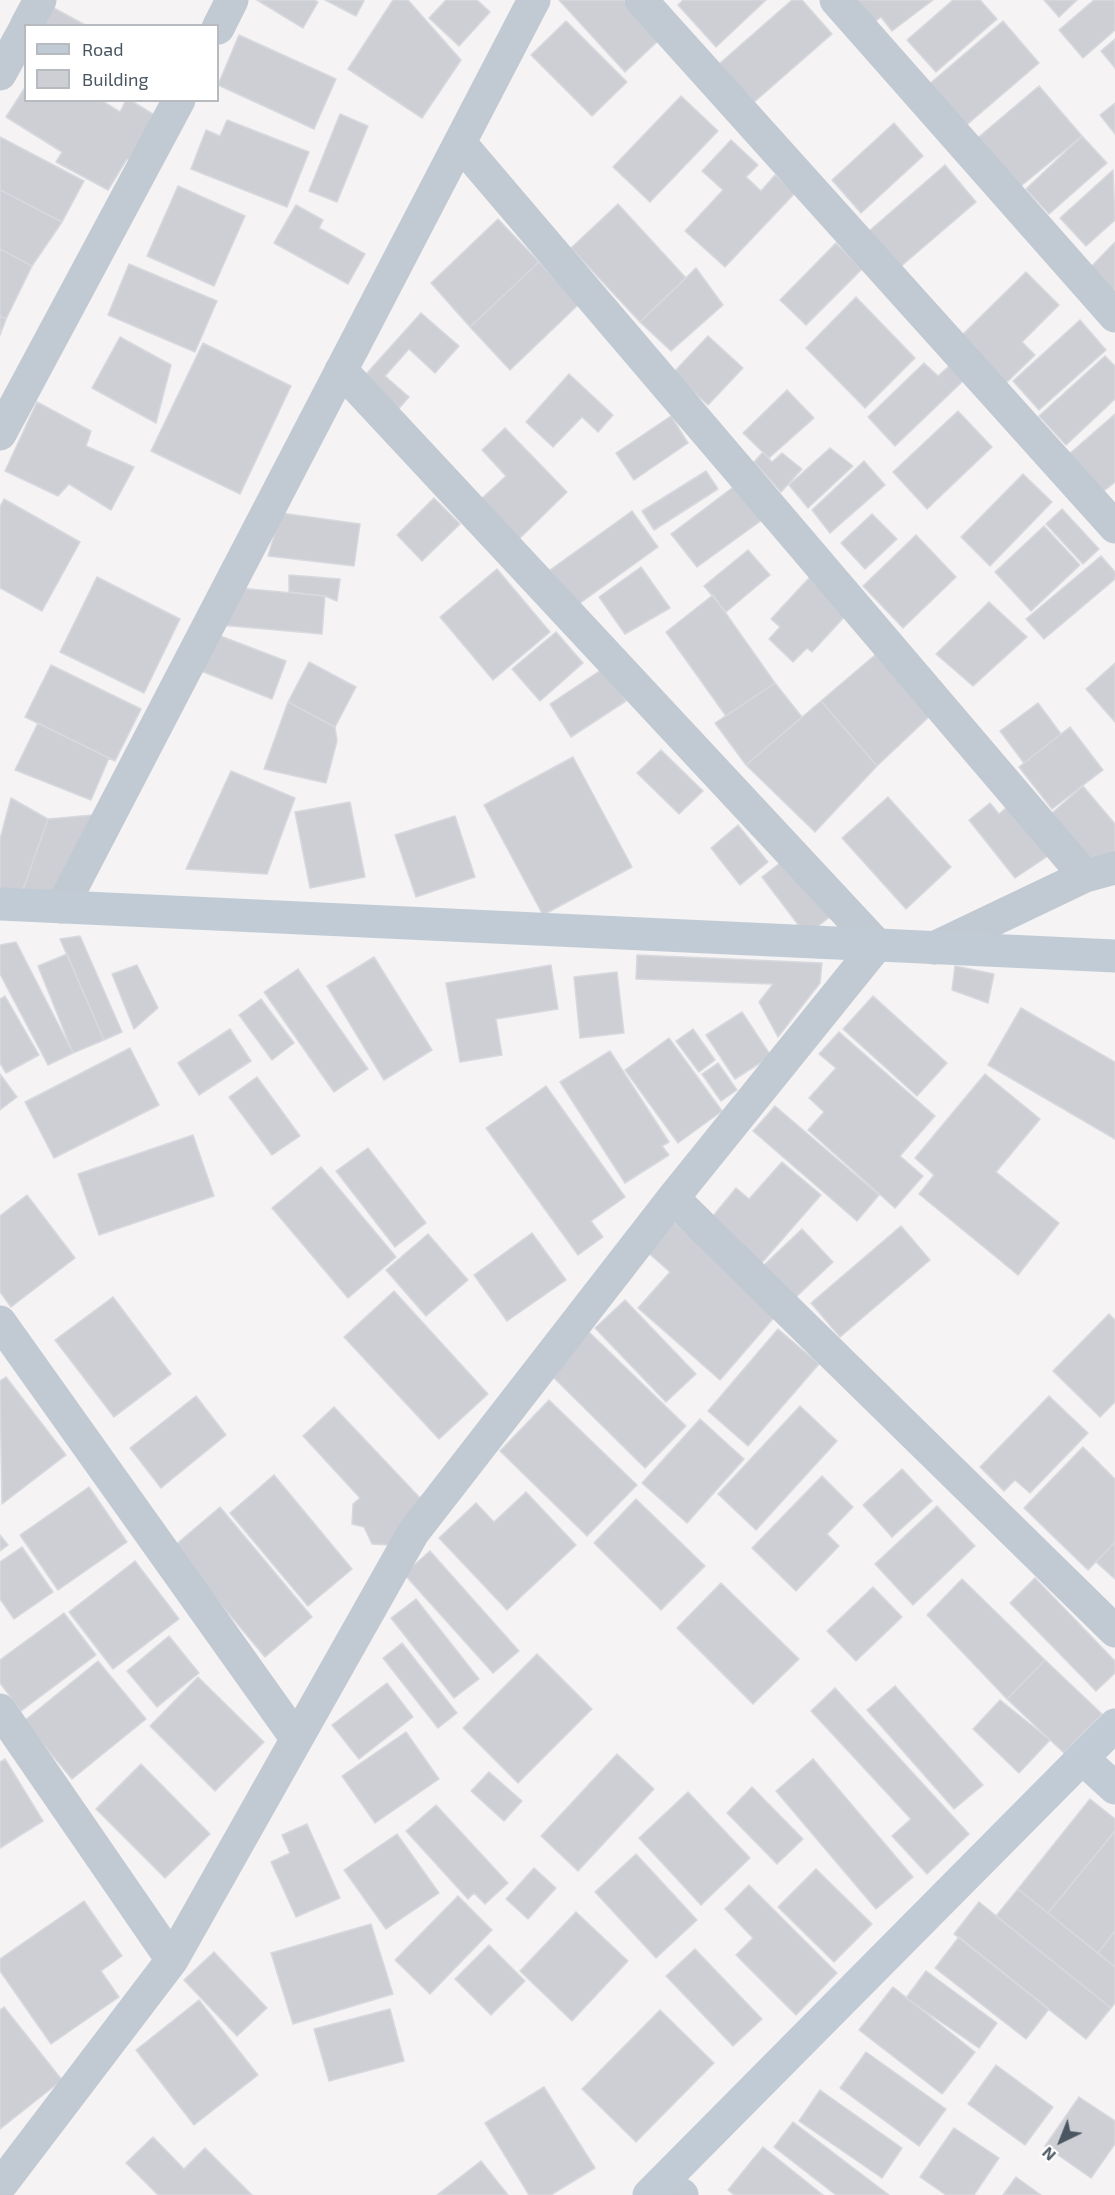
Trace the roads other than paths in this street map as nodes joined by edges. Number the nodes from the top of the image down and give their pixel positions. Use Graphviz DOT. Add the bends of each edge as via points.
graph roads {
  1 [pos="40,0"];
  2 [pos="232,0"];
  3 [pos="534,0"];
  4 [pos="641,0"];
  5 [pos="837,0"];
  6 [pos="27,24"];
  7 [pos="219,26"];
  8 [pos="24,30"];
  9 [pos="0,75"];
  10 [pos="177,102"];
  11 [pos="460,143"];
  12 [pos="1115,316"];
  13 [pos="342,370"];
  14 [pos="0,434"];
  15 [pos="1115,527"];
  16 [pos="1100,872"];
  17 [pos="0,904"];
  18 [pos="62,907"];
  19 [pos="877,945"];
  20 [pos="934,948"];
  21 [pos="1115,956"];
  22 [pos="673,1198"];
  23 [pos="0,1322"];
  24 [pos="1115,1631"];
  25 [pos="0,1710"];
  26 [pos="1115,1725"];
  27 [pos="296,1738"];
  28 [pos="1082,1758"];
  29 [pos="1115,1788"];
  30 [pos="172,1960"];
  31 [pos="0,2186"];
  32 [pos="665,2191"];
  1 -- 6 [label="street"];
  2 -- 7 [label="street"];
  3 -- 11 [label="street"];
  4 -- 15 [label="street"];
  5 -- 12 [label="street"];
  8 -- 9 [label="street"];
  10 -- 14 [label="street"];
  11 -- 13 [label="street"];
  11 -- 16 [label="street"];
  13 -- 18 [label="street"];
  13 -- 19 [label="street"];
  16 -- 20 [label="street"];
  17 -- 18 [label="street"];
  18 -- 19 [label="street"];
  19 -- 20 [label="street"];
  19 -- 22 [label="street"];
  20 -- 21 [label="street"];
  22 -- 24 [label="street"];
  22 -- 27 [label="street" via="413,1533"];
  23 -- 27 [label="street"];
  25 -- 30 [label="street"];
  26 -- 28 [label="street"];
  27 -- 30 [label="street"];
  28 -- 29 [label="street"];
  28 -- 32 [label="street"];
  30 -- 31 [label="street"];
}
